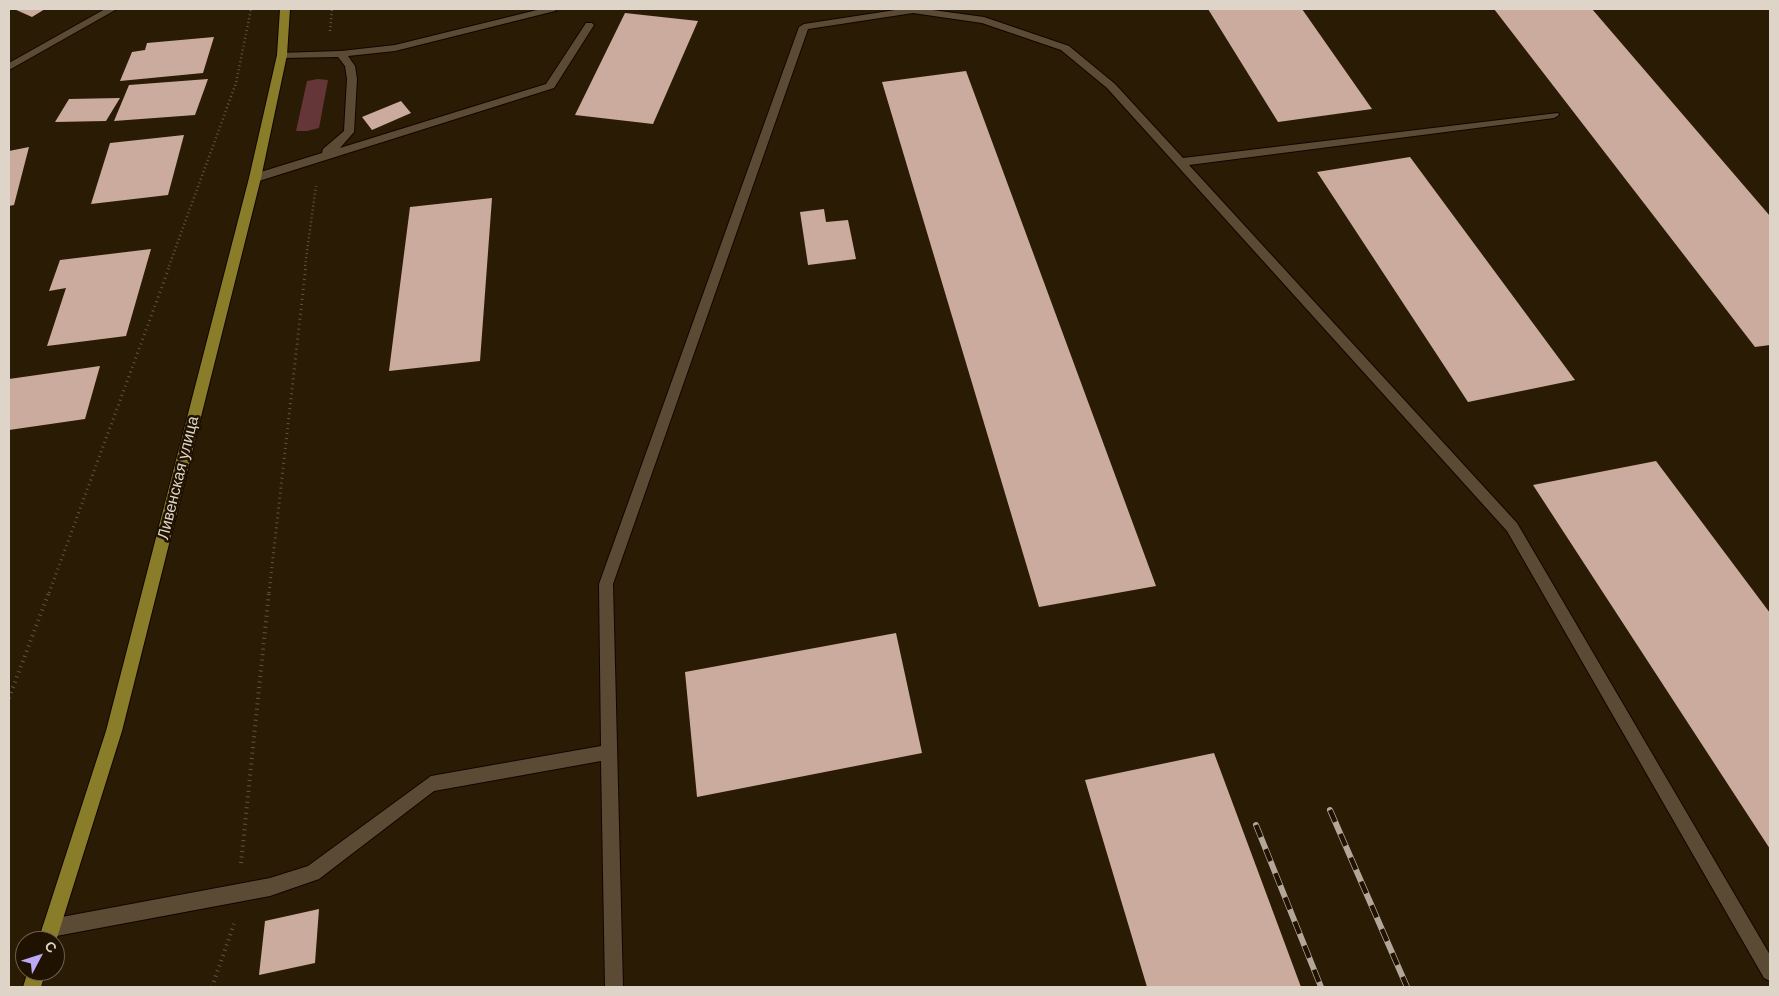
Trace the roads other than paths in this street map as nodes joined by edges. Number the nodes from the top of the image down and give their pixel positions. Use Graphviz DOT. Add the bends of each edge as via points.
graph roads {
  1 [pos="112,9"];
  2 [pos="285,9"];
  3 [pos="552,9"];
  4 [pos="589,25"];
  5 [pos="341,54"];
  6 [pos="282,55"];
  7 [pos="9,67"];
  8 [pos="1554,115"];
  9 [pos="319,158"];
  10 [pos="1179,162"];
  11 [pos="255,178"];
  12 [pos="609,752"];
  13 [pos="50,931"];
  14 [pos="65,932"];
  15 [pos="1770,972"];
  16 [pos="614,987"];
  1 -- 7 [label="street"];
  2 -- 6 [label="main road, Ливенская улица"];
  3 -- 5 [label="street" via="394,48"];
  4 -- 9 [label="street" via="550,86"];
  5 -- 6 [label="street"];
  5 -- 9 [label="street" via="350,66 352,79 349,132"];
  6 -- 11 [label="main road, Ливенская улица"];
  8 -- 10 [label="street"];
  9 -- 11 [label="street"];
  10 -- 12 [label="street" via="1110,86 1065,48 984,20 913,10 804,27 606,584"];
  10 -- 15 [label="street" via="1512,527"];
  11 -- 13 [label="main road, Ливенская улица" via="114,731"];
  12 -- 14 [label="street" via="431,784 313,873 270,888"];
  12 -- 16 [label="street"];
}
